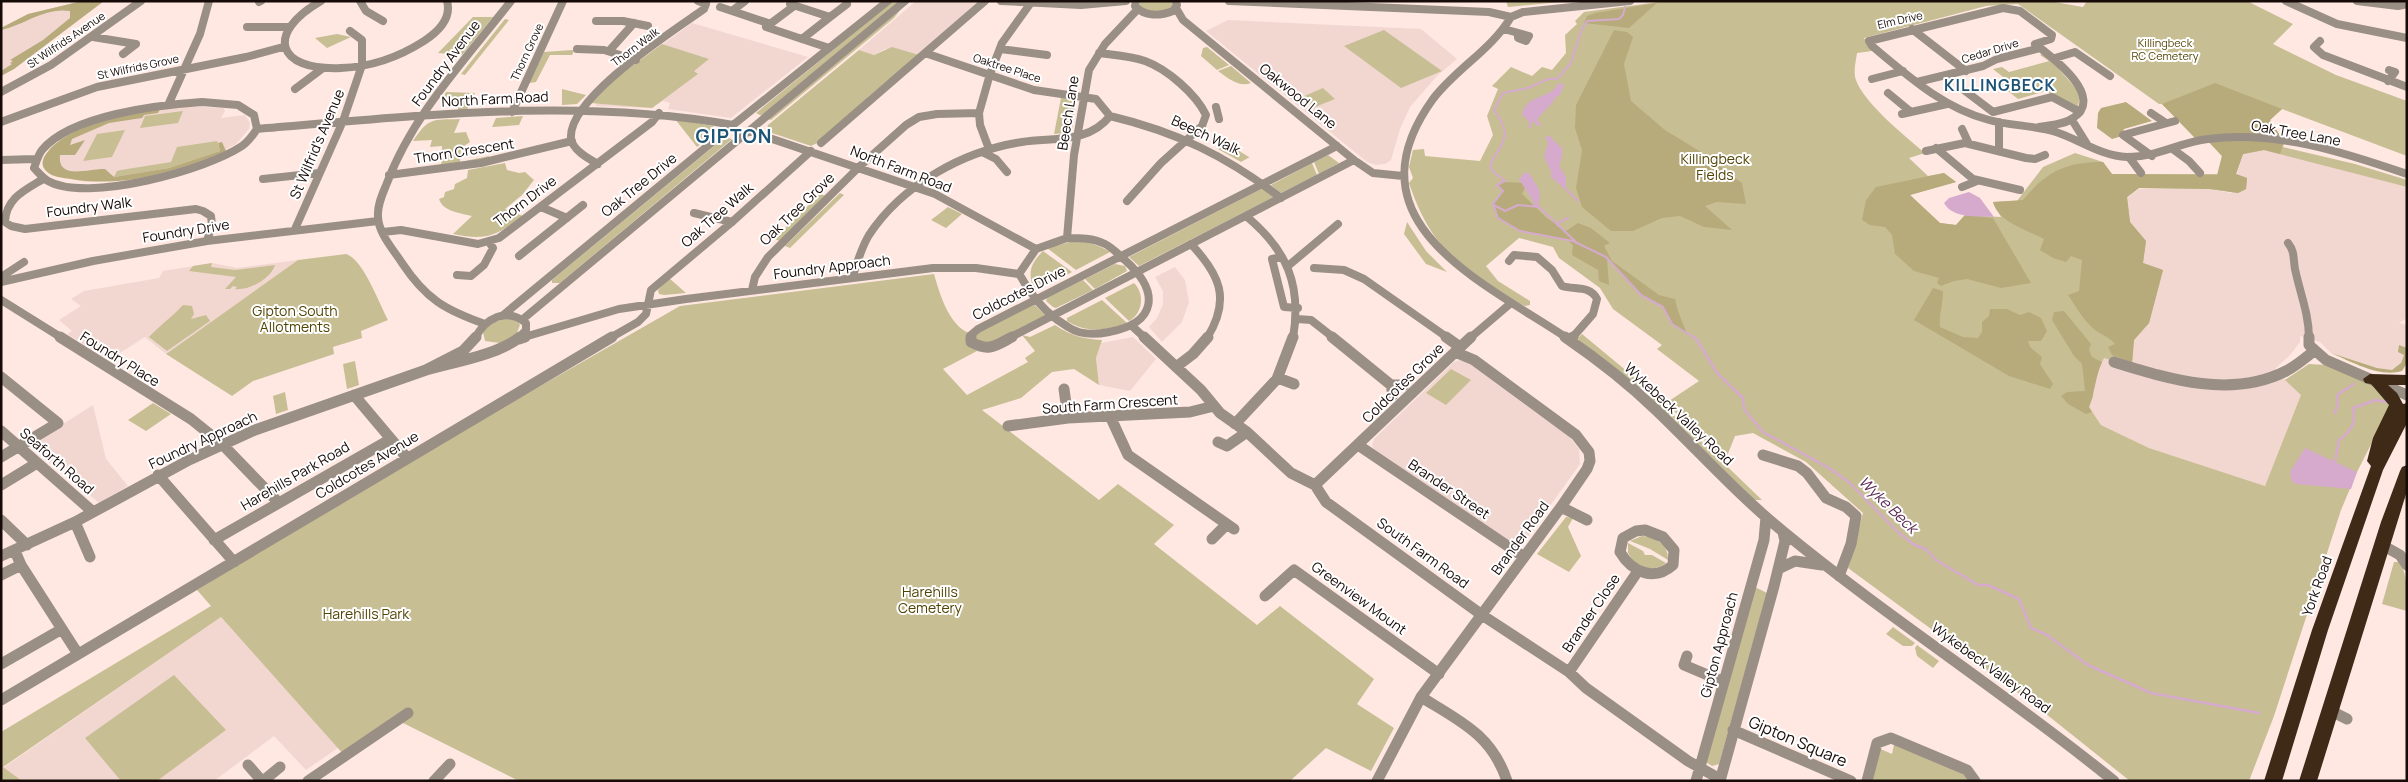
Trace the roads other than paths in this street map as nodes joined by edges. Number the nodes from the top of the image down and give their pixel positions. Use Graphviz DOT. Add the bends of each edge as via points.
graph roads {
  1 [pos="141,1"];
  2 [pos="209,1"];
  3 [pos="321,1"];
  4 [pos="360,1"];
  5 [pos="458,1"];
  6 [pos="511,1"];
  7 [pos="563,1"];
  8 [pos="698,1"];
  9 [pos="745,1"];
  10 [pos="837,1"];
  11 [pos="888,1"];
  12 [pos="905,1"];
  13 [pos="985,1"];
  14 [pos="1001,1"];
  15 [pos="1126,1"];
  16 [pos="1186,1"];
  17 [pos="1229,1"];
  18 [pos="1630,1"];
  19 [pos="2286,1"];
  20 [pos="2358,1"];
  21 [pos="448,2"];
  22 [pos="1042,3"];
  23 [pos="1117,3"];
  24 [pos="792,4"];
  25 [pos="1030,4"];
  26 [pos="2407,4"];
  27 [pos="1176,5"];
  28 [pos="1567,5"];
  29 [pos="1136,6"];
  30 [pos="720,7"];
  31 [pos="732,11"];
  32 [pos="1165,14"];
  33 [pos="830,17"];
  34 [pos="1511,17"];
  35 [pos="1183,20"];
  36 [pos="383,21"];
  37 [pos="596,21"];
  38 [pos="634,22"];
  39 [pos="771,24"];
  40 [pos="648,26"];
  41 [pos="247,27"];
  42 [pos="288,27"];
  43 [pos="1912,29"];
  44 [pos="1504,30"];
  45 [pos="350,31"];
  46 [pos="1518,34"];
  47 [pos="93,37"];
  48 [pos="2407,38"];
  49 [pos="802,39"];
  50 [pos="2320,41"];
  51 [pos="283,47"];
  52 [pos="829,48"];
  53 [pos="2040,48"];
  54 [pos="577,49"];
  55 [pos="1000,49"];
  56 [pos="609,51"];
  57 [pos="925,53"];
  58 [pos="1099,53"];
  59 [pos="123,54"];
  60 [pos="1047,55"];
  61 [pos="2054,58"];
  62 [pos="636,60"];
  63 [pos="361,67"];
  64 [pos="323,68"];
  65 [pos="186,69"];
  66 [pos="2389,70"];
  67 [pos="1903,71"];
  68 [pos="1966,71"];
  69 [pos="990,74"];
  70 [pos="2110,76"];
  71 [pos="1872,79"];
  72 [pos="2388,80"];
  73 [pos="1917,82"];
  74 [pos="2407,87"];
  75 [pos="295,89"];
  76 [pos="1964,90"];
  77 [pos="1,92"];
  78 [pos="1888,94"];
  79 [pos="1083,96"];
  80 [pos="169,104"];
  81 [pos="1947,104"];
  82 [pos="2008,108"];
  83 [pos="579,109"];
  84 [pos="512,112"];
  85 [pos="1911,112"];
  86 [pos="2080,112"];
  87 [pos="659,113"];
  88 [pos="979,113"];
  89 [pos="1206,113"];
  90 [pos="1217,113"];
  91 [pos="2151,113"];
  92 [pos="1902,114"];
  93 [pos="1110,116"];
  94 [pos="422,117"];
  95 [pos="2072,120"];
  96 [pos="343,121"];
  97 [pos="2175,121"];
  98 [pos="1,122"];
  99 [pos="1999,122"];
  100 [pos="2166,123"];
  101 [pos="733,125"];
  102 [pos="2021,125"];
  103 [pos="2039,127"];
  104 [pos="257,129"];
  105 [pos="1962,129"];
  106 [pos="750,131"];
  107 [pos="1078,136"];
  108 [pos="1188,139"];
  109 [pos="572,140"];
  110 [pos="821,143"];
  111 [pos="1969,144"];
  112 [pos="1337,146"];
  113 [pos="1936,148"];
  114 [pos="2092,148"];
  115 [pos="1999,150"];
  116 [pos="2174,150"];
  117 [pos="811,151"];
  118 [pos="985,151"];
  119 [pos="1926,151"];
  120 [pos="2045,156"];
  121 [pos="2152,156"];
  122 [pos="2129,157"];
  123 [pos="35,159"];
  124 [pos="1,160"];
  125 [pos="1354,160"];
  126 [pos="598,164"];
  127 [pos="859,167"];
  128 [pos="1007,172"];
  129 [pos="319,173"];
  130 [pos="2141,173"];
  131 [pos="2200,173"];
  132 [pos="2407,174"];
  133 [pos="389,175"];
  134 [pos="1403,176"];
  135 [pos="43,179"];
  136 [pos="263,179"];
  137 [pos="1977,181"];
  138 [pos="1264,184"];
  139 [pos="914,186"];
  140 [pos="1962,187"];
  141 [pos="2020,190"];
  142 [pos="1135,192"];
  143 [pos="1145,196"];
  144 [pos="1281,198"];
  145 [pos="1,199"];
  146 [pos="12,199"];
  147 [pos="1127,201"];
  148 [pos="583,205"];
  149 [pos="541,207"];
  150 [pos="694,213"];
  151 [pos="1246,216"];
  152 [pos="567,218"];
  153 [pos="378,221"];
  154 [pos="732,222"];
  155 [pos="1338,224"];
  156 [pos="295,229"];
  157 [pos="383,232"];
  158 [pos="1068,238"];
  159 [pos="207,241"];
  160 [pos="489,242"];
  161 [pos="2288,242"];
  162 [pos="1191,244"];
  163 [pos="1036,249"];
  164 [pos="519,256"];
  165 [pos="1121,256"];
  166 [pos="1282,257"];
  167 [pos="1509,261"];
  168 [pos="24,262"];
  169 [pos="1288,266"];
  170 [pos="1314,268"];
  171 [pos="1137,272"];
  172 [pos="457,274"];
  173 [pos="1019,274"];
  174 [pos="1,277"];
  175 [pos="852,278"];
  176 [pos="1,282"];
  177 [pos="752,290"];
  178 [pos="1037,299"];
  179 [pos="1,300"];
  180 [pos="1511,303"];
  181 [pos="648,304"];
  182 [pos="1298,308"];
  183 [pos="1053,315"];
  184 [pos="502,316"];
  185 [pos="1297,319"];
  186 [pos="525,321"];
  187 [pos="485,324"];
  188 [pos="1132,326"];
  189 [pos="545,330"];
  190 [pos="477,338"];
  191 [pos="519,338"];
  192 [pos="1570,340"];
  193 [pos="499,347"];
  194 [pos="1457,350"];
  195 [pos="2314,351"];
  196 [pos="2114,362"];
  197 [pos="1176,367"];
  198 [pos="426,370"];
  199 [pos="2,378"];
  200 [pos="1278,378"];
  201 [pos="2373,380"];
  202 [pos="2407,380"];
  203 [pos="1294,384"];
  204 [pos="1404,385"];
  205 [pos="1064,389"];
  206 [pos="354,395"];
  207 [pos="2407,395"];
  208 [pos="1214,406"];
  209 [pos="2406,411"];
  210 [pos="1110,416"];
  211 [pos="1068,418"];
  212 [pos="1235,424"];
  213 [pos="1008,426"];
  214 [pos="1,431"];
  215 [pos="1247,432"];
  216 [pos="390,439"];
  217 [pos="1218,442"];
  218 [pos="222,444"];
  219 [pos="1358,445"];
  220 [pos="19,447"];
  221 [pos="1763,455"];
  222 [pos="1,457"];
  223 [pos="407,458"];
  224 [pos="37,463"];
  225 [pos="2407,471"];
  226 [pos="158,475"];
  227 [pos="2374,476"];
  228 [pos="1,485"];
  229 [pos="1316,486"];
  230 [pos="278,502"];
  231 [pos="1561,507"];
  232 [pos="93,512"];
  233 [pos="1766,517"];
  234 [pos="1,520"];
  235 [pos="1587,520"];
  236 [pos="75,522"];
  237 [pos="1783,532"];
  238 [pos="214,540"];
  239 [pos="1212,540"];
  240 [pos="28,545"];
  241 [pos="2382,545"];
  242 [pos="15,550"];
  243 [pos="1,556"];
  244 [pos="90,557"];
  245 [pos="1524,557"];
  246 [pos="234,562"];
  247 [pos="21,565"];
  248 [pos="1826,565"];
  249 [pos="2407,565"];
  250 [pos="1778,569"];
  251 [pos="1638,571"];
  252 [pos="1,576"];
  253 [pos="1839,576"];
  254 [pos="1265,596"];
  255 [pos="1482,615"];
  256 [pos="62,629"];
  257 [pos="78,654"];
  258 [pos="1687,656"];
  259 [pos="1,664"];
  260 [pos="1569,672"];
  261 [pos="1438,674"];
  262 [pos="1724,682"];
  263 [pos="1421,697"];
  264 [pos="1,700"];
  265 [pos="2329,710"];
  266 [pos="408,713"];
  267 [pos="2347,719"];
  268 [pos="1732,730"];
  269 [pos="450,764"];
  270 [pos="248,765"];
  271 [pos="280,767"];
  272 [pos="1700,768"];
  273 [pos="2109,779"];
  274 [pos="1720,780"];
  275 [pos="263,781"];
  276 [pos="308,781"];
  277 [pos="434,781"];
  278 [pos="1377,781"];
  279 [pos="1506,781"];
  280 [pos="1696,781"];
  281 [pos="1851,781"];
  282 [pos="1867,781"];
  283 [pos="1975,781"];
  284 [pos="2273,781"];
  285 [pos="2308,781"];
  1 -- 47 [label="street, St Wilfrids Avenue"];
  2 -- 65 [label="street"];
  3 -- 42 [label="street" via="298,15"];
  4 -- 36 [label="street" via="366,11"];
  5 -- 21 [label="street"];
  6 -- 94 [label="street, Foundry Avenue"];
  7 -- 84 [label="street, Thorn Grove"];
  8 -- 62 [label="street, Thorn Walk" via="706,6"];
  9 -- 31 [label="street"];
  10 -- 33 [label="street" via="847,4"];
  11 -- 52 [label="street, Oak Tree Drive"];
  12 -- 106 [label="street, Oak Tree Drive"];
  13 -- 57 [label="street"];
  14 -- 25 [label="street"];
  15 -- 23 [label="street"];
  16 -- 27 [label="street"];
  17 -- 34 [label="street" via="1488,12"];
  18 -- 28 [label="street"];
  19 -- 48 [label="street" via="2337,24"];
  20 -- 26 [label="street" via="2398,6"];
  21 -- 63 [label="street" via="447,17 437,32 391,58"];
  22 -- 23 [label="street"];
  22 -- 25 [label="street"];
  23 -- 29 [label="street, Oakwood Lane"];
  24 -- 33 [label="street"];
  24 -- 39 [label="street"];
  25 -- 55 [label="street"];
  27 -- 32 [label="street"];
  27 -- 35 [label="street, Oakwood Lane"];
  28 -- 34 [label="street"];
  29 -- 32 [label="street, Oakwood Lane" via="1145,14"];
  29 -- 58 [label="street, Beech Lane"];
  30 -- 31 [label="street"];
  31 -- 39 [label="street"];
  32 -- 35 [label="street, Oakwood Lane"];
  33 -- 49 [label="street"];
  34 -- 44 [label="street"];
  35 -- 112 [label="street, Oakwood Lane"];
  37 -- 38 [label="street"];
  38 -- 40 [label="street"];
  38 -- 56 [label="street"];
  39 -- 49 [label="street" via="766,27"];
  41 -- 42 [label="street"];
  42 -- 51 [label="street"];
  43 -- 53 [label="street, Elm Drive" via="2010,8 2020,11 2052,35 2052,40 2035,44"];
  43 -- 67 [label="street, Elm Drive" via="1869,41"];
  43 -- 68 [label="street"];
  44 -- 46 [label="street"];
  44 -- 134 [label="street" via="1447,82 1425,108 1412,135"];
  45 -- 63 [label="street, St Wilfrid's Avenue" via="362,40"];
  47 -- 59 [label="street" via="136,44"];
  47 -- 77 [label="street, St Wilfrids Avenue"];
  49 -- 52 [label="street"];
  50 -- 72 [label="street" via="2314,47 2323,55"];
  51 -- 64 [label="street" via="296,61"];
  51 -- 65 [label="street, St Wilfrids Grove"];
  52 -- 101 [label="street, Oak Tree Drive"];
  53 -- 61 [label="street"];
  53 -- 68 [label="street, Cedar Drive" via="1996,59"];
  54 -- 56 [label="street"];
  55 -- 60 [label="street"];
  55 -- 69 [label="street"];
  56 -- 62 [label="street"];
  57 -- 69 [label="street, Oaktree Place"];
  57 -- 110 [label="street"];
  58 -- 79 [label="street, Beech Lane" via="1089,70"];
  58 -- 89 [label="street" via="1154,65"];
  61 -- 70 [label="street" via="2075,52"];
  61 -- 86 [label="street" via="2082,92 2084,102"];
  62 -- 83 [label="street, Thorn Walk"];
  63 -- 64 [label="street"];
  63 -- 96 [label="street, St Wilfrid's Avenue"];
  64 -- 75 [label="street"];
  65 -- 80 [label="street"];
  65 -- 98 [label="street, St Wilfrids Grove" via="97,87"];
  66 -- 72 [label="street" via="2394,72"];
  67 -- 71 [label="street"];
  67 -- 73 [label="street, Elm Drive"];
  68 -- 73 [label="street, Cedar Drive"];
  69 -- 79 [label="street, Oaktree Place" via="1034,90"];
  69 -- 88 [label="street"];
  72 -- 74 [label="street"];
  73 -- 81 [label="street, Elm Drive"];
  76 -- 82 [label="street" via="1994,112"];
  78 -- 85 [label="street"];
  79 -- 93 [label="street, Oaktree Place" via="1096,99"];
  79 -- 107 [label="street, Beech Lane"];
  80 -- 104 [label="street" via="215,102 238,105 254,115"];
  80 -- 123 [label="street" via="121,113 83,125 55,139"];
  81 -- 85 [label="street"];
  81 -- 99 [label="street, Elm Drive" via="1982,119"];
  82 -- 86 [label="street" via="2052,97"];
  82 -- 102 [label="street"];
  83 -- 84 [label="street, North Farm Road"];
  83 -- 87 [label="street, North Farm Road"];
  83 -- 109 [label="street" via="571,128"];
  84 -- 94 [label="street, North Farm Road"];
  85 -- 92 [label="street"];
  86 -- 95 [label="street"];
  87 -- 101 [label="street, North Farm Road"];
  87 -- 126 [label="street, Thorn Drive"];
  88 -- 118 [label="street"];
  88 -- 127 [label="street, Oak Tree Grove" via="919,117"];
  89 -- 90 [label="street"];
  89 -- 108 [label="street" via="1204,124"];
  91 -- 100 [label="street"];
  93 -- 107 [label="street" via="1095,132"];
  93 -- 108 [label="street, Beech Walk"];
  94 -- 96 [label="street, North Farm Road"];
  94 -- 133 [label="street, Foundry Avenue" via="404,143"];
  95 -- 103 [label="street"];
  95 -- 114 [label="street" via="2082,139"];
  96 -- 104 [label="street, North Farm Road"];
  96 -- 129 [label="street, St Wilfrid's Avenue"];
  97 -- 100 [label="street"];
  99 -- 102 [label="street, Elm Drive"];
  99 -- 115 [label="street"];
  100 -- 121 [label="street" via="2123,135"];
  101 -- 184 [label="street, Oak Tree Drive"];
  102 -- 103 [label="street, Elm Drive"];
  103 -- 114 [label="street, Oak Tree Lane"];
  104 -- 135 [label="street" via="242,146 230,153 155,180 81,187"];
  105 -- 111 [label="street"];
  106 -- 117 [label="street, North Farm Road"];
  106 -- 186 [label="street, Oak Tree Drive"];
  107 -- 118 [label="street" via="1030,140"];
  107 -- 158 [label="street, Beech Lane"];
  108 -- 138 [label="street, Beech Walk" via="1239,165"];
  108 -- 142 [label="street"];
  109 -- 126 [label="street" via="583,155"];
  109 -- 133 [label="street, Thorn Crescent" via="480,165"];
  111 -- 113 [label="street"];
  111 -- 115 [label="street"];
  112 -- 125 [label="street, Oakwood Lane"];
  112 -- 138 [label="street, Coldcotes Drive"];
  113 -- 119 [label="street"];
  113 -- 137 [label="street"];
  114 -- 122 [label="street, Oak Tree Lane" via="2114,156"];
  115 -- 120 [label="street" via="2035,159"];
  116 -- 121 [label="street, Oak Tree Lane"];
  116 -- 131 [label="street"];
  116 -- 132 [label="street, Oak Tree Lane" via="2205,139 2256,138 2359,158"];
  117 -- 127 [label="street, North Farm Road"];
  117 -- 154 [label="street, Oak Tree Walk"];
  118 -- 128 [label="street" via="996,158"];
  118 -- 139 [label="street"];
  121 -- 122 [label="street, Oak Tree Lane"];
  122 -- 130 [label="street"];
  123 -- 124 [label="street"];
  123 -- 135 [label="street" via="34,168"];
  125 -- 134 [label="street, Oakwood Lane" via="1373,173"];
  125 -- 144 [label="street, Coldcotes Drive"];
  126 -- 149 [label="street, Thorn Drive"];
  127 -- 139 [label="street, North Farm Road"];
  127 -- 177 [label="street, Oak Tree Grove" via="768,257 754,276"];
  129 -- 136 [label="street"];
  129 -- 156 [label="street, St Wilfrid's Avenue"];
  133 -- 153 [label="street, Foundry Avenue" via="378,209"];
  134 -- 180 [label="street, Wykebeck Valley Road" via="1416,216 1447,258"];
  135 -- 146 [label="street"];
  137 -- 140 [label="street"];
  137 -- 141 [label="street"];
  138 -- 144 [label="street, Beech Walk"];
  138 -- 165 [label="street, Coldcotes Drive"];
  139 -- 163 [label="street, North Farm Road" via="969,211"];
  139 -- 175 [label="street" via="894,204 867,238"];
  142 -- 143 [label="street"];
  142 -- 147 [label="street"];
  144 -- 151 [label="street, Coldcotes Drive"];
  145 -- 146 [label="street"];
  146 -- 159 [label="street, Foundry Walk" via="4,213 5,222 26,229 172,211 206,211 211,215 213,224"];
  148 -- 152 [label="street"];
  149 -- 152 [label="street"];
  149 -- 160 [label="street, Thorn Drive" via="508,233"];
  150 -- 154 [label="street"];
  151 -- 162 [label="street, Coldcotes Drive"];
  151 -- 166 [label="street" via="1266,231"];
  152 -- 164 [label="street"];
  153 -- 156 [label="street, Foundry Drive"];
  153 -- 157 [label="street"];
  154 -- 181 [label="street, Oak Tree Walk" via="650,290"];
  155 -- 169 [label="street"];
  156 -- 159 [label="street, Foundry Drive"];
  157 -- 160 [label="street, Thorn Drive" via="401,230 468,243"];
  157 -- 187 [label="street" via="425,295 446,311"];
  158 -- 163 [label="street"];
  158 -- 165 [label="street" via="1089,238 1106,244"];
  159 -- 176 [label="street, Foundry Drive" via="93,261"];
  160 -- 172 [label="street" via="493,248 484,265 470,276"];
  161 -- 195 [label="street" via="2294,251 2309,320 2309,345"];
  162 -- 171 [label="street, Coldcotes Drive"];
  162 -- 197 [label="street" via="1211,266 1219,281 1223,301 1218,321 1208,339"];
  163 -- 173 [label="street"];
  165 -- 171 [label="street"];
  165 -- 178 [label="street, Coldcotes Drive"];
  166 -- 169 [label="street"];
  166 -- 182 [label="street" via="1272,259 1284,307"];
  167 -- 192 [label="street" via="1514,255 1534,255 1551,269 1560,285 1588,289 1594,295 1597,305 1594,315"];
  168 -- 174 [label="street"];
  169 -- 182 [label="street"];
  170 -- 194 [label="street, Brander Road" via="1344,270 1364,279"];
  171 -- 183 [label="street, Coldcotes Drive"];
  171 -- 188 [label="street" via="1147,285 1150,301 1142,318"];
  173 -- 175 [label="street, Foundry Approach" via="946,267"];
  173 -- 178 [label="street"];
  175 -- 177 [label="street, Foundry Approach"];
  177 -- 181 [label="street, Foundry Approach"];
  178 -- 183 [label="street"];
  178 -- 183 [label="street, Coldcotes Drive" via="978,329 971,335 971,342 982,348 993,347"];
  179 -- 218 [label="street, Foundry Place" via="191,419"];
  180 -- 192 [label="street, Wykebeck Valley Road"];
  180 -- 194 [label="street, Coldcotes Grove"];
  181 -- 189 [label="street" via="586,317"];
  181 -- 223 [label="street, Coldcotes Avenue" via="644,318 633,326"];
  182 -- 185 [label="street"];
  183 -- 188 [label="street" via="1072,330 1087,335"];
  184 -- 186 [label="street" via="517,316"];
  184 -- 187 [label="street"];
  185 -- 200 [label="street" via="1293,342"];
  185 -- 204 [label="street" via="1311,320 1392,390"];
  186 -- 189 [label="street" via="532,329"];
  186 -- 191 [label="street" via="526,330"];
  187 -- 190 [label="street, Foundry Approach"];
  188 -- 197 [label="street, South Farm Road"];
  189 -- 191 [label="street"];
  190 -- 193 [label="street" via="484,346"];
  190 -- 198 [label="street, Foundry Approach" via="459,353"];
  191 -- 193 [label="street, Foundry Approach"];
  192 -- 233 [label="street, Wykebeck Valley Road" via="1656,409"];
  193 -- 198 [label="street, Foundry Approach"];
  194 -- 219 [label="street, Coldcotes Grove"];
  194 -- 231 [label="street, Brander Road" via="1584,443 1590,461 1587,470"];
  195 -- 196 [label="street" via="2279,374 2240,385 2176,381"];
  195 -- 201 [label="street" via="2326,360"];
  197 -- 208 [label="street, South Farm Road"];
  198 -- 206 [label="street, Foundry Approach"];
  199 -- 220 [label="street" via="58,423"];
  200 -- 203 [label="street"];
  200 -- 212 [label="street"];
  201 -- 202 [label="highway"];
  201 -- 207 [label="street"];
  201 -- 227 [label="highway" via="2396,405 2374,455"];
  205 -- 211 [label="street"];
  206 -- 216 [label="street"];
  206 -- 218 [label="street, Foundry Approach"];
  208 -- 210 [label="street, South Farm Crescent" via="1183,413"];
  208 -- 212 [label="street, South Farm Road"];
  209 -- 227 [label="highway, York Road"];
  210 -- 211 [label="street, South Farm Crescent"];
  210 -- 239 [label="street" via="1128,456 1230,527"];
  211 -- 213 [label="street, South Farm Crescent"];
  212 -- 215 [label="street, South Farm Road"];
  214 -- 220 [label="street, Seaforth Road"];
  215 -- 217 [label="street" via="1227,446"];
  215 -- 229 [label="street, South Farm Road" via="1291,473"];
  216 -- 223 [label="street"];
  216 -- 230 [label="street, Harehills Park Road"];
  218 -- 226 [label="street, Foundry Approach"];
  218 -- 230 [label="street, Foundry Place"];
  219 -- 229 [label="street, Coldcotes Grove"];
  219 -- 245 [label="street, Brander Street"];
  220 -- 222 [label="street"];
  220 -- 224 [label="street, Seaforth Road"];
  221 -- 253 [label="street" via="1796,464 1807,472 1818,491 1848,506 1856,516 1851,544"];
  223 -- 246 [label="street, Coldcotes Avenue"];
  224 -- 228 [label="street"];
  224 -- 232 [label="street, Seaforth Road"];
  225 -- 241 [label="highway"];
  226 -- 232 [label="street, Foundry Approach"];
  226 -- 238 [label="street"];
  227 -- 284 [label="highway, York Road" via="2320,631"];
  229 -- 255 [label="street, South Farm Road" via="1326,502"];
  230 -- 238 [label="street, Harehills Park Road"];
  231 -- 235 [label="street"];
  231 -- 245 [label="street, Brander Road"];
  232 -- 236 [label="street, Foundry Approach"];
  233 -- 237 [label="street, Wykebeck Valley Road"];
  233 -- 262 [label="street, Gipton Approach" via="1764,540"];
  234 -- 240 [label="street"];
  236 -- 240 [label="street, Foundry Approach"];
  236 -- 244 [label="street"];
  237 -- 248 [label="street, Wykebeck Valley Road"];
  237 -- 250 [label="street" via="1785,541"];
  238 -- 246 [label="street"];
  240 -- 242 [label="street, Foundry Approach"];
  241 -- 249 [label="street" via="2405,559"];
  241 -- 265 [label="highway"];
  242 -- 243 [label="street, Foundry Approach"];
  242 -- 247 [label="street"];
  245 -- 255 [label="street, Brander Road"];
  246 -- 257 [label="street, Coldcotes Avenue"];
  247 -- 252 [label="street"];
  247 -- 256 [label="street"];
  248 -- 250 [label="street" via="1795,561"];
  248 -- 253 [label="street, Wykebeck Valley Road"];
  250 -- 268 [label="street"];
  251 -- 251 [label="street, Brander Close" via="1620,552 1623,538 1636,530 1654,532 1669,543 1675,558 1669,570 1655,575"];
  251 -- 260 [label="street, Brander Close"];
  253 -- 273 [label="street, Wykebeck Valley Road" via="2036,719"];
  254 -- 261 [label="street, Greenview Mount" via="1294,570"];
  255 -- 260 [label="street, South Farm Road"];
  255 -- 261 [label="street, Brander Road"];
  256 -- 257 [label="street"];
  256 -- 259 [label="street"];
  257 -- 264 [label="street, Coldcotes Avenue"];
  258 -- 262 [label="street" via="1684,665"];
  260 -- 272 [label="street, South Farm Road" via="1586,688"];
  261 -- 263 [label="street, Brander Road"];
  262 -- 272 [label="street, Gipton Approach"];
  263 -- 278 [label="street, Brander Road"];
  263 -- 279 [label="street" via="1482,736 1495,750"];
  265 -- 267 [label="street"];
  265 -- 285 [label="highway"];
  266 -- 276 [label="street"];
  268 -- 274 [label="street"];
  268 -- 281 [label="street, Gipton Square"];
  269 -- 277 [label="street"];
  270 -- 275 [label="street"];
  271 -- 275 [label="street"];
  272 -- 274 [label="street, South Farm Road"];
  272 -- 280 [label="street, Gipton Approach"];
  282 -- 283 [label="street" via="1876,743 1891,738 1967,770"];
}
